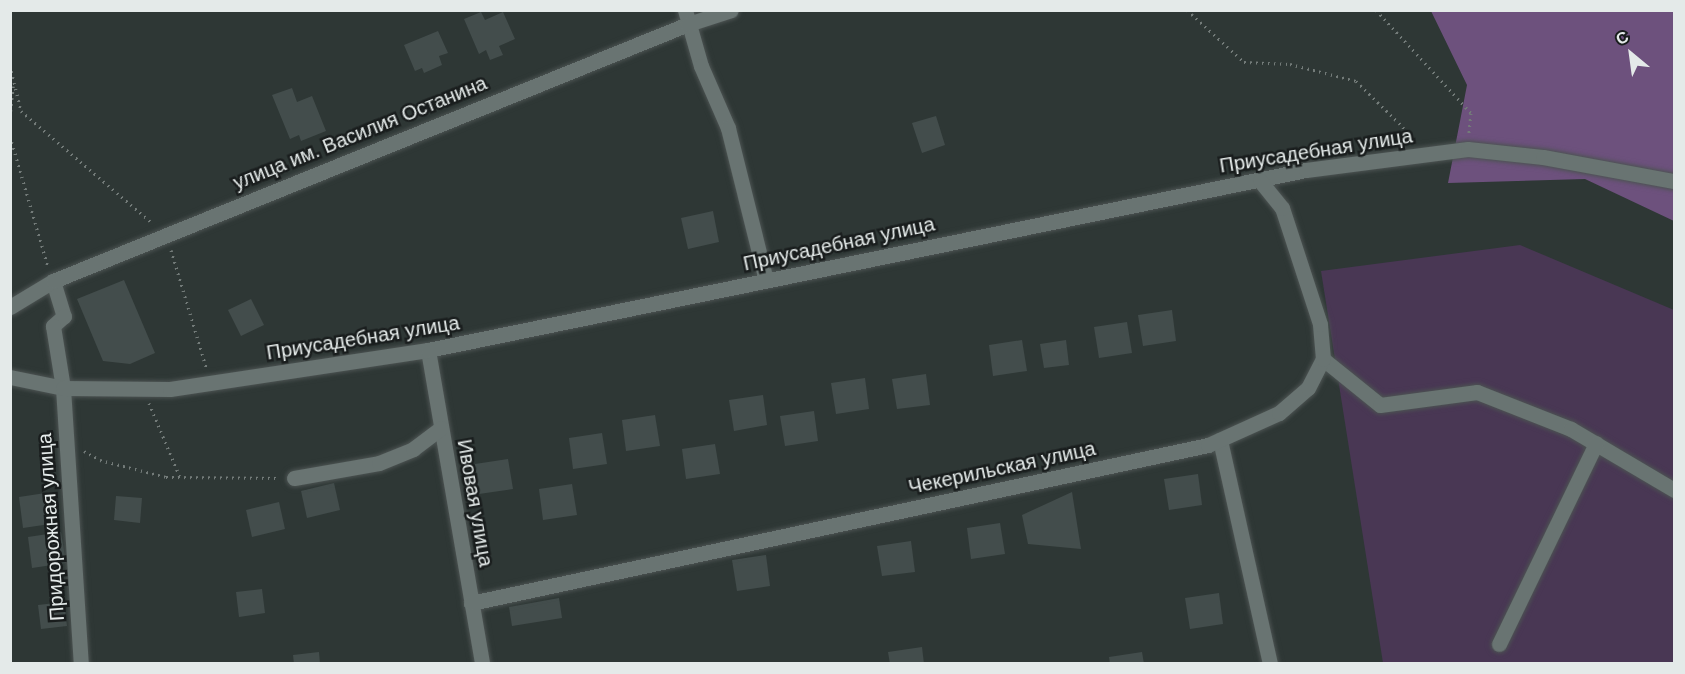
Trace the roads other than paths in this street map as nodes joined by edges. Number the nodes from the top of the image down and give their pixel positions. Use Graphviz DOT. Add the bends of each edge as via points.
graph roads {
  1 [pos="731,10"];
  2 [pos="687,17"];
  3 [pos="1260,181"];
  4 [pos="1674,181"];
  5 [pos="52,280"];
  6 [pos="766,280"];
  7 [pos="10,307"];
  8 [pos="428,350"];
  9 [pos="1323,359"];
  10 [pos="10,377"];
  11 [pos="63,388"];
  12 [pos="441,428"];
  13 [pos="1220,440"];
  14 [pos="1596,443"];
  15 [pos="294,478"];
  16 [pos="1674,490"];
  17 [pos="471,603"];
  18 [pos="1499,644"];
  19 [pos="81,663"];
  20 [pos="482,663"];
  21 [pos="1270,663"];
  1 -- 2 [label="street, улица им. Василия Останина"];
  2 -- 5 [label="street, улица им. Василия Останина"];
  2 -- 6 [label="street" via="728,128"];
  3 -- 4 [label="street, Приусадебная улица" via="1306,170 1468,149 1543,157"];
  3 -- 6 [label="street, Приусадебная улица"];
  3 -- 9 [label="street" via="1281,208 1320,324"];
  5 -- 7 [label="street, улица им. Василия Останина"];
  5 -- 11 [label="street, Придорожная улица" via="64,316 53,326"];
  6 -- 8 [label="street, Приусадебная улица"];
  8 -- 11 [label="street, Приусадебная улица" via="211,383 141,389"];
  8 -- 12 [label="street, Ивовая улица"];
  9 -- 13 [label="street, Чекерильская улица" via="1308,388 1279,413"];
  9 -- 14 [label="street" via="1380,405 1477,392"];
  10 -- 11 [label="street, Приусадебная улица"];
  11 -- 19 [label="street, Придорожная улица"];
  12 -- 15 [label="street" via="412,449 379,463"];
  12 -- 17 [label="street, Ивовая улица"];
  13 -- 17 [label="street, Чекерильская улица"];
  13 -- 21 [label="street"];
  14 -- 16 [label="street"];
  14 -- 18 [label="street"];
  17 -- 20 [label="street, Ивовая улица"];
}
